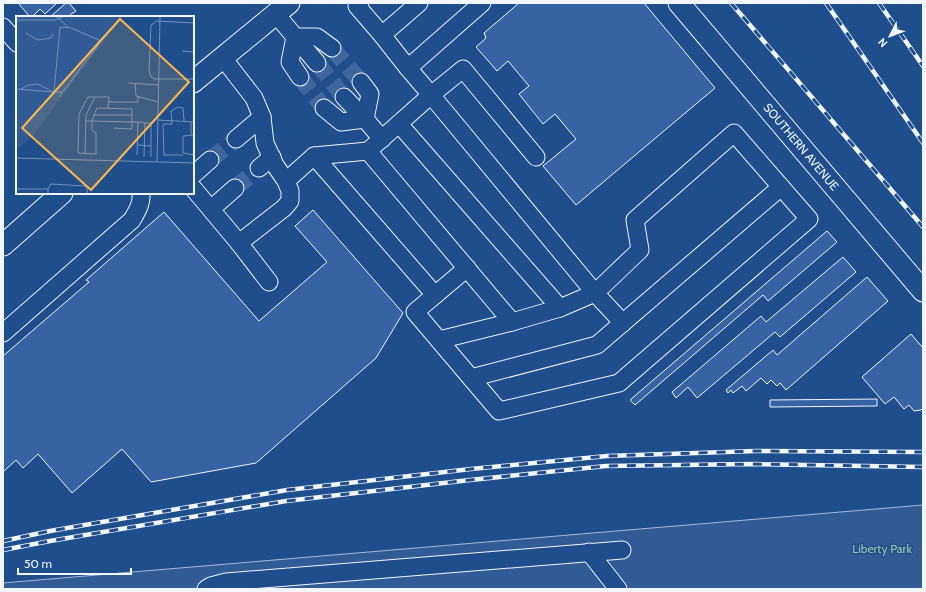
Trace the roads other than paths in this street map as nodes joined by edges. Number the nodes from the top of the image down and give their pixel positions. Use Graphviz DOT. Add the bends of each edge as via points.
graph roads {
  1 [pos="360,3"];
  2 [pos="419,3"];
  3 [pos="482,3"];
  4 [pos="679,3"];
  5 [pos="282,9"];
  6 [pos="3,27"];
  7 [pos="382,35"];
  8 [pos="295,37"];
  9 [pos="16,42"];
  10 [pos="332,48"];
  11 [pos="223,58"];
  12 [pos="317,63"];
  13 [pos="408,68"];
  14 [pos="300,77"];
  15 [pos="194,81"];
  16 [pos="361,82"];
  17 [pos="431,95"];
  18 [pos="344,97"];
  19 [pos="324,108"];
  20 [pos="262,117"];
  21 [pos="365,119"];
  22 [pos="399,124"];
  23 [pos="236,138"];
  24 [pos="382,139"];
  25 [pos="368,151"];
  26 [pos="314,156"];
  27 [pos="272,157"];
  28 [pos="536,157"];
  29 [pos="210,160"];
  30 [pos="259,168"];
  31 [pos="194,174"];
  32 [pos="286,181"];
  33 [pos="781,186"];
  34 [pos="235,188"];
  35 [pos="194,189"];
  36 [pos="61,194"];
  37 [pos="141,194"];
  38 [pos="211,209"];
  39 [pos="239,242"];
  40 [pos="3,245"];
  41 [pos="467,268"];
  42 [pos="269,282"];
  43 [pos="923,291"];
  44 [pos="595,293"];
  45 [pos="435,295"];
  46 [pos="560,308"];
  47 [pos="512,322"];
  48 [pos="623,323"];
  49 [pos="3,333"];
  50 [pos="439,340"];
  51 [pos="471,378"];
  52 [pos="622,550"];
  53 [pos="588,552"];
  54 [pos="206,589"];
  55 [pos="618,589"];
  1 -- 7 [label="street" via="357,6"];
  2 -- 7 [label="street"];
  3 -- 13 [label="street"];
  4 -- 43 [label="main road, SOUTHERN AVENUE"];
  5 -- 8 [label="street"];
  5 -- 11 [label="main road"];
  6 -- 9 [label="street"];
  7 -- 13 [label="street"];
  8 -- 10 [label="street" via="318,37"];
  8 -- 12 [label="street"];
  8 -- 14 [label="street" via="290,62"];
  11 -- 15 [label="main road"];
  11 -- 20 [label="street" via="254,98"];
  13 -- 17 [label="street"];
  16 -- 21 [label="street" via="370,94"];
  17 -- 22 [label="street"];
  17 -- 28 [label="street" via="463,69"];
  17 -- 44 [label="street"];
  18 -- 21 [label="street"];
  19 -- 21 [label="street" via="341,122"];
  20 -- 23 [label="street"];
  20 -- 27 [label="street" via="265,143"];
  21 -- 24 [label="street"];
  22 -- 24 [label="street"];
  22 -- 46 [label="street"];
  24 -- 25 [label="street"];
  25 -- 26 [label="street"];
  25 -- 41 [label="street"];
  26 -- 32 [label="street"];
  26 -- 45 [label="street"];
  27 -- 30 [label="street"];
  27 -- 32 [label="street"];
  29 -- 31 [label="street"];
  32 -- 39 [label="street" via="290,201"];
  33 -- 44 [label="street" via="734,133 635,220 640,250"];
  33 -- 48 [label="street"];
  33 -- 51 [label="street" via="809,219 619,383 499,411"];
  34 -- 38 [label="street"];
  35 -- 38 [label="street"];
  36 -- 40 [label="main road"];
  37 -- 49 [label="street" via="142,200 132,220"];
  38 -- 39 [label="street"];
  39 -- 42 [label="street"];
  41 -- 45 [label="street"];
  41 -- 47 [label="street"];
  44 -- 46 [label="street"];
  44 -- 48 [label="street"];
  45 -- 50 [label="street" via="415,312"];
  46 -- 47 [label="street"];
  47 -- 50 [label="street"];
  48 -- 51 [label="street" via="597,345"];
  50 -- 51 [label="street"];
  52 -- 53 [label="street"];
  53 -- 54 [label="street" via="226,582"];
  53 -- 55 [label="street"];
}
